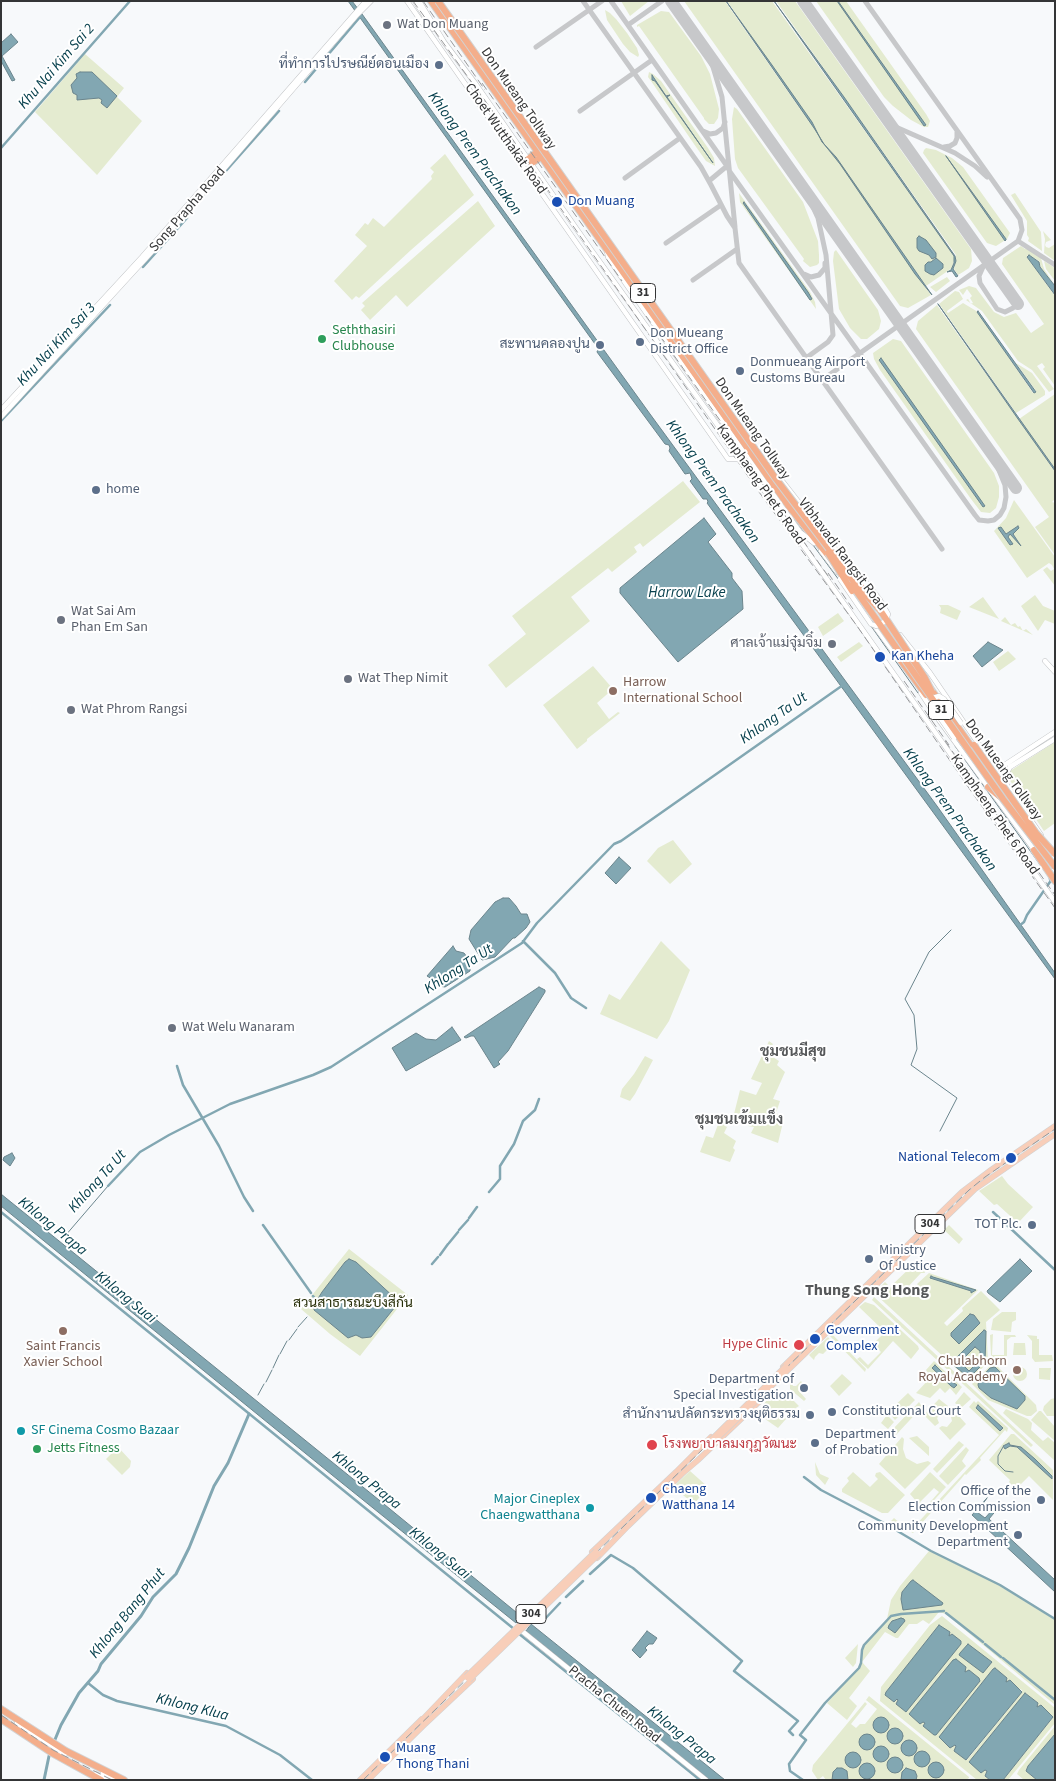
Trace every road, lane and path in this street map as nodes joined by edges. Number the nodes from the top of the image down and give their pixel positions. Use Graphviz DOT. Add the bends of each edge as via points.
graph roads {
  1 [pos="366,1"];
  2 [pos="371,1"];
  3 [pos="407,1"];
  4 [pos="415,1"];
  5 [pos="419,1"];
  6 [pos="432,1"];
  7 [pos="439,1"];
  8 [pos="362,7"];
  9 [pos="465,70"];
  10 [pos="460,76"];
  11 [pos="475,83"];
  12 [pos="467,86"];
  13 [pos="258,127"];
  14 [pos="539,154"];
  15 [pos="530,161"];
  16 [pos="618,285"];
  17 [pos="611,290"];
  18 [pos="625,296"];
  19 [pos="618,301"];
  20 [pos="638,322"];
  21 [pos="1,410"];
  22 [pos="1,417"];
  23 [pos="746,456"];
  24 [pos="769,466"];
  25 [pos="790,508"];
  26 [pos="812,540"];
  27 [pos="828,552"];
  28 [pos="845,562"];
  29 [pos="831,565"];
  30 [pos="857,574"];
  31 [pos="882,624"];
  32 [pos="901,661"];
  33 [pos="1045,661"];
  34 [pos="1055,672"];
  35 [pos="915,682"];
  36 [pos="951,717"];
  37 [pos="964,732"];
  38 [pos="1055,732"];
  39 [pos="1055,739"];
  40 [pos="989,760"];
  41 [pos="1008,765"];
  42 [pos="1005,782"];
  43 [pos="986,784"];
  44 [pos="1000,797"];
  45 [pos="1036,842"];
  46 [pos="1034,850"];
  47 [pos="1055,855"];
  48 [pos="1055,865"];
  49 [pos="1054,879"];
  50 [pos="1055,902"];
  51 [pos="1055,1126"];
  52 [pos="1055,1134"];
  53 [pos="996,1166"];
  54 [pos="1004,1169"];
  55 [pos="932,1226"];
  56 [pos="924,1230"];
  57 [pos="926,1236"];
  58 [pos="866,1286"];
  59 [pos="865,1296"];
  60 [pos="818,1337"];
  61 [pos="752,1397"];
  62 [pos="744,1404"];
  63 [pos="757,1404"];
  64 [pos="750,1410"];
  65 [pos="734,1414"];
  66 [pos="740,1419"];
  67 [pos="709,1444"];
  68 [pos="684,1472"];
  69 [pos="674,1474"];
  70 [pos="623,1523"];
  71 [pos="629,1525"];
  72 [pos="597,1552"];
  73 [pos="565,1578"];
  74 [pos="570,1585"];
  75 [pos="542,1600"];
  76 [pos="547,1607"];
  77 [pos="520,1633"];
  78 [pos="498,1644"];
  79 [pos="503,1649"];
  80 [pos="484,1656"];
  81 [pos="479,1662"];
  82 [pos="490,1662"];
  83 [pos="484,1668"];
  84 [pos="1,1710"];
  85 [pos="1,1718"];
  86 [pos="422,1723"];
  87 [pos="122,1779"];
  88 [pos="101,1780"];
  89 [pos="108,1780"];
  90 [pos="360,1780"];
  91 [pos="368,1780"];
  92 [pos="706,1780"];
  1 -- 8 [label="main road, Song Prapha Road"];
  2 -- 8 [label="main road, Song Prapha Road"];
  3 -- 10 [label="main road, Choet Wutthakat Road"];
  4 -- 9 [label="main road, Kamphaeng Phet 6 Road"];
  5 -- 9 [label="main road, Kamphaeng Phet 6 Road"];
  6 -- 14 [label="highway, Vibhavadi Rangsit Road / 31"];
  6 -- 27 [label="highway, Don Mueang Tollway / 31, bridge" via="767,473"];
  7 -- 24 [label="highway, Vibhavadi Rangsit Road / 31"];
  7 -- 48 [label="highway, Don Mueang Tollway / 31, bridge" via="776,479 854,582 884,615 932,692"];
  8 -- 13 [label="main road, Song Prapha Road"];
  9 -- 10 [label="main road"];
  9 -- 11 [label="main road, Kamphaeng Phet 6 Road"];
  10 -- 12 [label="main road, Choet Wutthakat Road"];
  11 -- 12 [label="main road"];
  11 -- 15 [label="main road, Kamphaeng Phet 6 Road"];
  12 -- 17 [label="main road, Choet Wutthakat Road"];
  13 -- 21 [label="main road, Song Prapha Road"];
  13 -- 22 [label="main road, Song Prapha Road" via="159,244"];
  14 -- 15 [label="highway"];
  14 -- 23 [label="highway, Vibhavadi Rangsit Road / 31" via="735,435"];
  15 -- 16 [label="main road, Kamphaeng Phet 6 Road"];
  16 -- 17 [label="main road" via="616,290"];
  16 -- 18 [label="main road, Kamphaeng Phet 6 Road"];
  17 -- 19 [label="main road, Choet Wutthakat Road"];
  18 -- 19 [label="main road"];
  18 -- 20 [label="main road, Kamphaeng Phet 6 Road"];
  19 -- 20 [label="main road, Choet Wutthakat Road" via="629,317"];
  20 -- 23 [label="main road, Kamphaeng Phet 6 Road"];
  20 -- 23 [label="main road, Choet Wutthakat Road" via="728,458"];
  23 -- 25 [label="highway, Vibhavadi Rangsit Road / 31"];
  23 -- 26 [label="main road, Vibhavadi Rangsit Road" via="800,532"];
  23 -- 50 [label="main road, Kamphaeng Phet 6 Road" via="822,574"];
  24 -- 28 [label="main road, Vibhavadi Rangsit Road / 31"];
  24 -- 36 [label="highway, Vibhavadi Rangsit Road / 31"];
  25 -- 26 [label="highway, 31"];
  25 -- 32 [label="highway, Vibhavadi Rangsit Road / 31" via="866,608"];
  26 -- 29 [label="main road, Vibhavadi Rangsit Road / 31"];
  27 -- 31 [label="highway, bridge" via="872,620"];
  27 -- 45 [label="highway, Don Mueang Tollway / 31, bridge"];
  28 -- 30 [label="main road, Vibhavadi Rangsit Road / 31"];
  28 -- 37 [label="highway"];
  29 -- 31 [label="main road, bridge" via="871,624"];
  29 -- 32 [label="main road, Vibhavadi Rangsit Road / 31"];
  30 -- 31 [label="main road, bridge" via="887,612 886,621"];
  30 -- 40 [label="main road, Vibhavadi Rangsit Road / 31"];
  32 -- 35 [label="highway, Vibhavadi Rangsit Road / 31"];
  33 -- 34 [label="main road"];
  35 -- 43 [label="main road, Vibhavadi Rangsit Road / 31"];
  35 -- 44 [label="highway, Vibhavadi Rangsit Road / 31"];
  36 -- 37 [label="highway"];
  36 -- 48 [label="highway, Vibhavadi Rangsit Road / 31"];
  37 -- 47 [label="highway, bridge"];
  38 -- 41 [label="main road"];
  39 -- 41 [label="main road"];
  40 -- 41 [label="main road" via="999,766"];
  40 -- 42 [label="main road, Vibhavadi Rangsit Road / 31"];
  41 -- 42 [label="main road"];
  42 -- 43 [label="main road, bridge" via="944,699 939,696 933,698 931,705"];
  42 -- 47 [label="main road, Vibhavadi Rangsit Road / 31"];
  43 -- 44 [label="highway"];
  43 -- 46 [label="main road, Vibhavadi Rangsit Road / 31"];
  44 -- 49 [label="highway, Vibhavadi Rangsit Road / 31"];
  45 -- 48 [label="highway, Don Mueang Tollway / 31, bridge"];
  45 -- 49 [label="highway, bridge"];
  46 -- 49 [label="highway"];
  51 -- 53 [label="main road, 304"];
  52 -- 54 [label="main road, 304"];
  53 -- 54 [label="main road"];
  53 -- 55 [label="main road, 304" via="962,1192"];
  54 -- 55 [label="main road, 304"];
  55 -- 56 [label="main road, 304"];
  55 -- 57 [label="main road, 304"];
  56 -- 57 [label="main road"];
  56 -- 58 [label="main road, 304"];
  57 -- 59 [label="main road, 304"];
  58 -- 59 [label="main road"];
  58 -- 60 [label="main road, 304"];
  59 -- 60 [label="main road, 304"];
  60 -- 61 [label="main road, 304"];
  60 -- 63 [label="main road, 304" via="813,1348"];
  60 -- 67 [label="main road, 304, bridge"];
  61 -- 62 [label="main road, 304"];
  61 -- 63 [label="main road" via="752,1403"];
  62 -- 64 [label="main road"];
  62 -- 65 [label="main road, 304"];
  63 -- 64 [label="main road, 304"];
  64 -- 66 [label="main road, 304"];
  65 -- 66 [label="main road"];
  65 -- 69 [label="main road, 304"];
  66 -- 68 [label="main road, 304"];
  67 -- 68 [label="main road, 304"];
  67 -- 69 [label="main road, 304"];
  68 -- 71 [label="main road, 304"];
  69 -- 70 [label="main road, 304"];
  70 -- 72 [label="main road, 304"];
  70 -- 73 [label="main road, 304"];
  71 -- 72 [label="main road, 304"];
  71 -- 74 [label="main road, 304"];
  72 -- 86 [label="main road, 304, bridge"];
  73 -- 74 [label="main road" via="564,1585"];
  73 -- 75 [label="main road, 304"];
  74 -- 76 [label="main road, 304"];
  75 -- 76 [label="main road" via="548,1602"];
  75 -- 78 [label="main road, 304"];
  76 -- 77 [label="main road, 304"];
  77 -- 79 [label="main road, 304"];
  77 -- 92 [label="main road, Pracha Chuen Road"];
  78 -- 79 [label="main road"];
  78 -- 80 [label="main road, 304"];
  79 -- 82 [label="main road, 304"];
  80 -- 81 [label="main road, 304"];
  80 -- 82 [label="main road" via="485,1663"];
  81 -- 83 [label="main road" via="484,1664"];
  81 -- 86 [label="main road, 304" via="430,1709"];
  82 -- 83 [label="main road, 304"];
  83 -- 86 [label="main road, 304"];
  84 -- 87 [label="highway" via="60,1748"];
  85 -- 88 [label="highway" via="53,1754"];
  85 -- 89 [label="main road" via="48,1749"];
  86 -- 90 [label="main road, 304"];
  86 -- 91 [label="main road, 304"];
}
